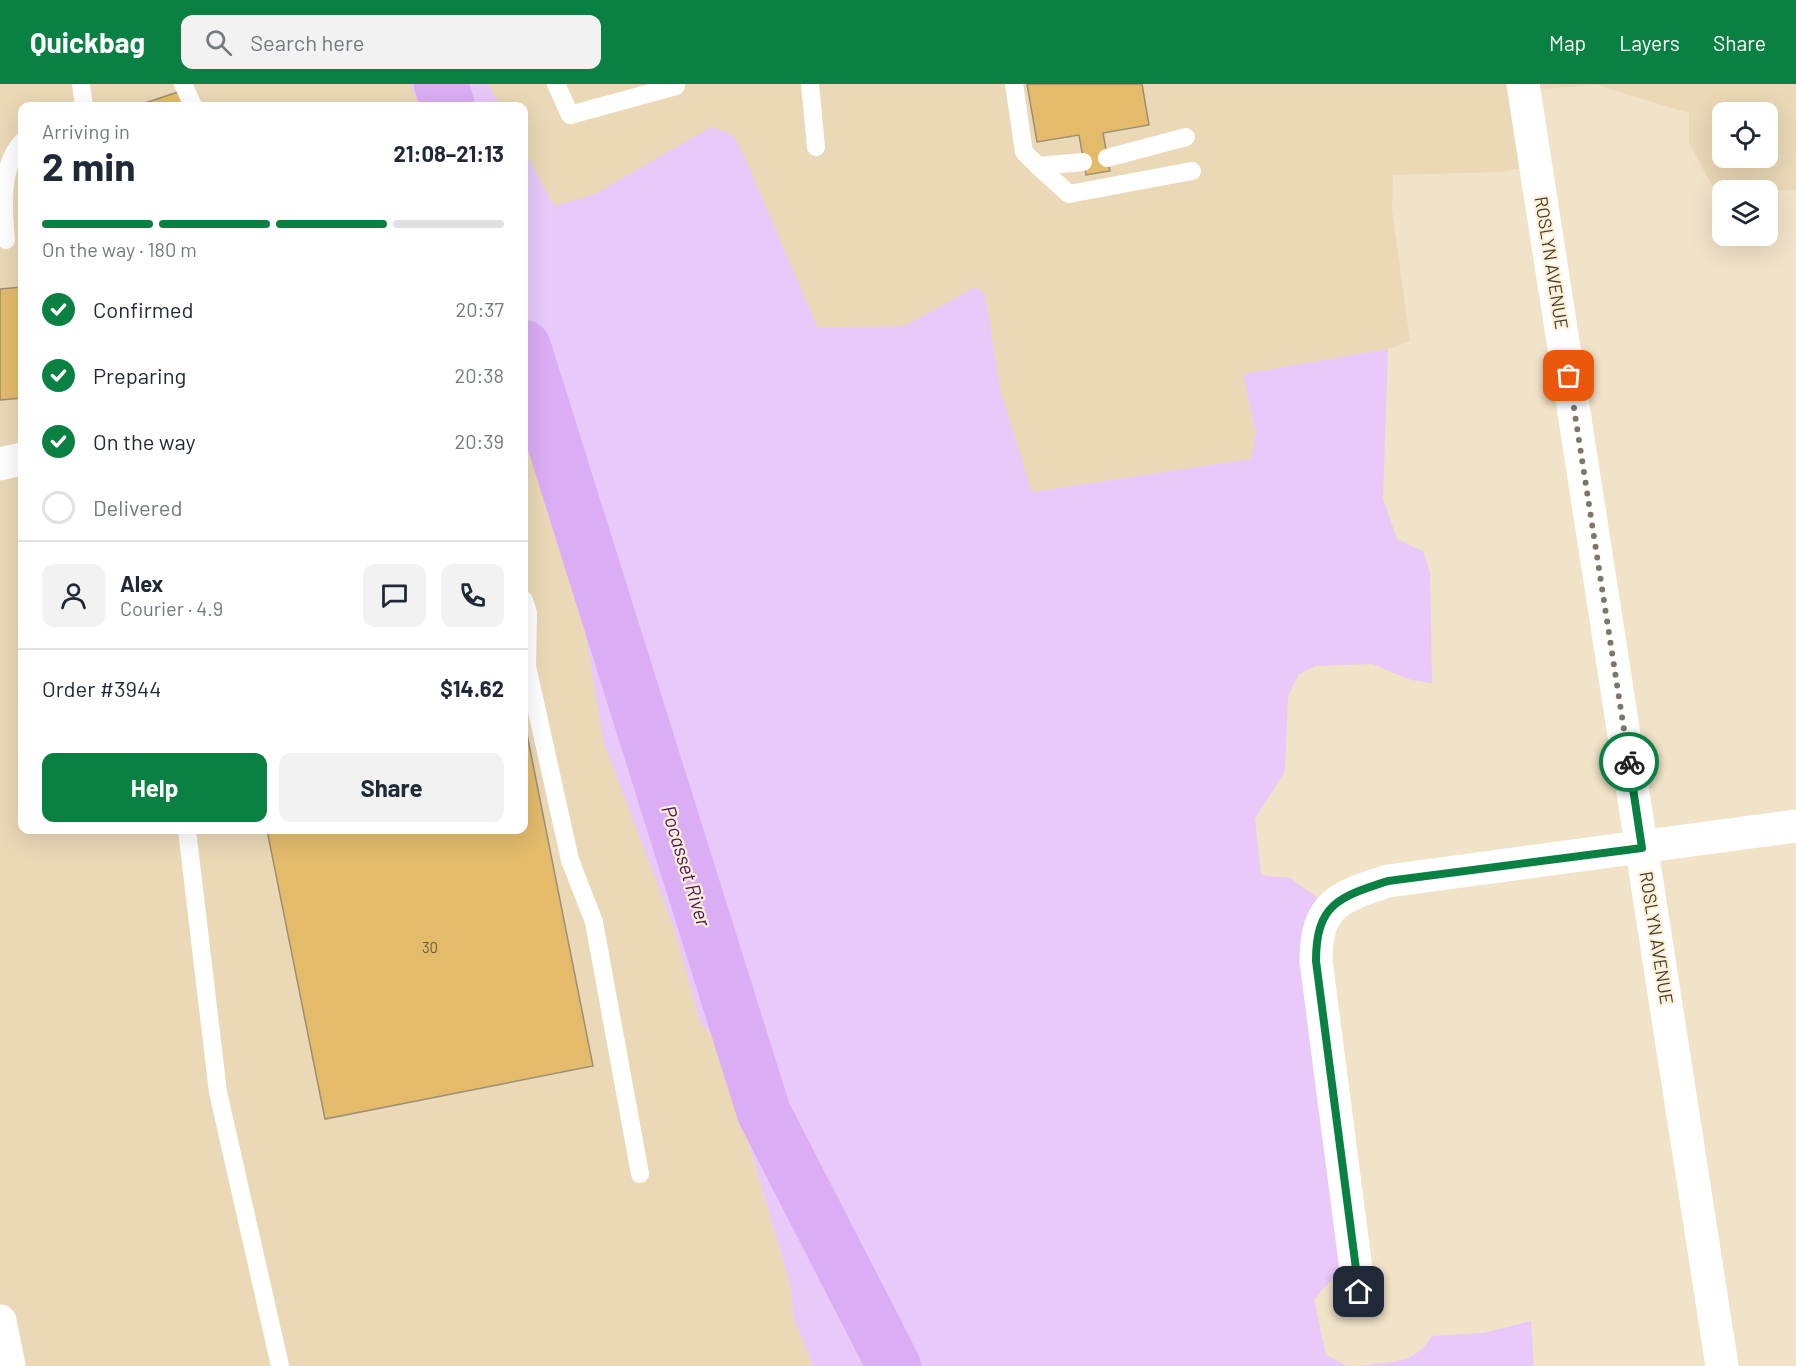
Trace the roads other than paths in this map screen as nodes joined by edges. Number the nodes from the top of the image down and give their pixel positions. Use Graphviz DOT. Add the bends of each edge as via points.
graph roads {
  1 [pos="81,84"];
  2 [pos="183,84"];
  3 [pos="556,84"];
  4 [pos="810,84"];
  5 [pos="1014,84"];
  6 [pos="1523,84"];
  7 [pos="676,86"];
  8 [pos="83,102"];
  9 [pos="191,102"];
  10 [pos="1186,137"];
  11 [pos="18,147"];
  12 [pos="816,147"];
  13 [pos="1107,158"];
  14 [pos="1083,162"];
  15 [pos="1038,166"];
  16 [pos="1192,171"];
  17 [pos="9,240"];
  18 [pos="18,460"];
  19 [pos="0,464"];
  20 [pos="528,671"];
  21 [pos="1796,826"];
  22 [pos="187,834"];
  23 [pos="1642,848"];
  24 [pos="640,1174"];
  25 [pos="1359,1292"];
  26 [pos="0,1321"];
  27 [pos="9,1366"];
  28 [pos="280,1366"];
  29 [pos="1722,1366"];
  1 -- 8 [label="lane"];
  2 -- 9 [label="lane"];
  3 -- 7 [label="lane" via="570,115"];
  4 -- 12 [label="lane"];
  5 -- 15 [label="lane" via="1024,152"];
  6 -- 23 [label="street, ROSLYN AVENUE"];
  10 -- 13 [label="lane"];
  11 -- 17 [label="lane" via="3,190"];
  14 -- 15 [label="lane"];
  15 -- 16 [label="lane" via="1069,194"];
  18 -- 19 [label="street"];
  20 -- 24 [label="lane" via="570,860 594,922"];
  21 -- 23 [label="street"];
  22 -- 28 [label="lane" via="218,1092"];
  23 -- 25 [label="street" via="1388,881 1347,894 1330,907 1319,925 1316,961"];
  23 -- 29 [label="street, ROSLYN AVENUE"];
  26 -- 27 [label="street"];
}
